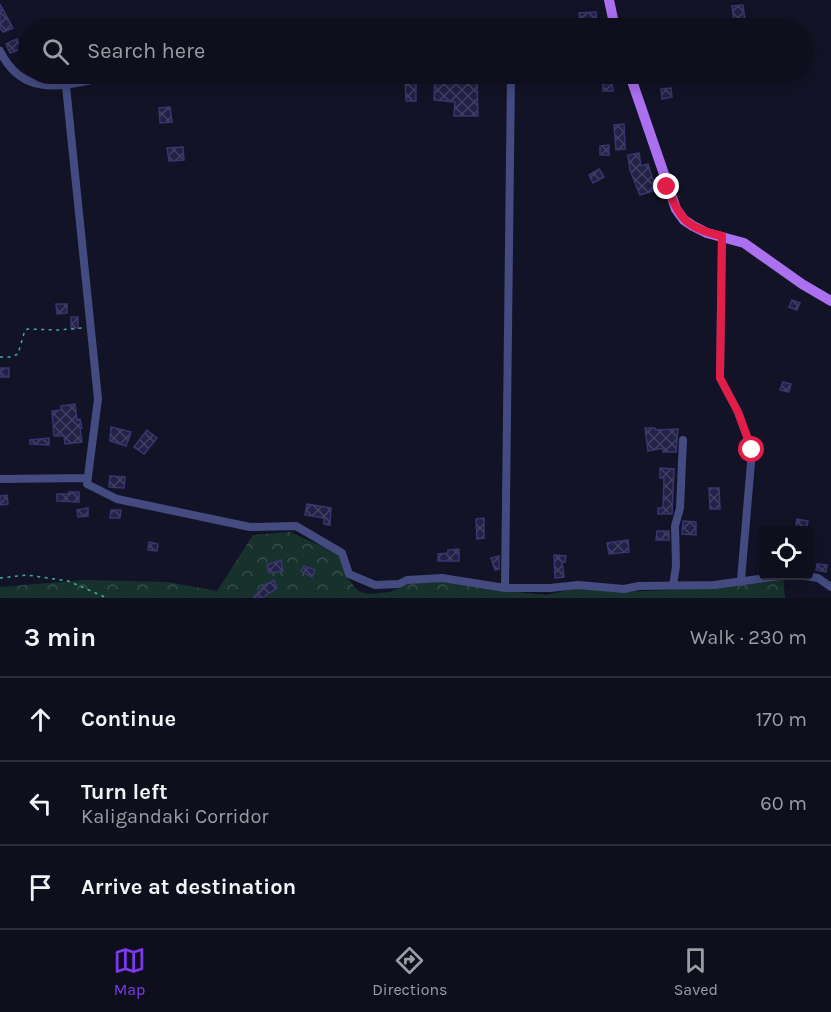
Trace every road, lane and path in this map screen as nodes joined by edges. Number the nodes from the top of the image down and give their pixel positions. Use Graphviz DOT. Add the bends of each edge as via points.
graph roads {
  1 [pos="609,0"];
  2 [pos="613,18"];
  3 [pos="0,51"];
  4 [pos="18,75"];
  5 [pos="37,84"];
  6 [pos="74,84"];
  7 [pos="511,84"];
  8 [pos="633,84"];
  9 [pos="66,86"];
  10 [pos="722,236"];
  11 [pos="831,302"];
  12 [pos="90,328"];
  13 [pos="0,357"];
  14 [pos="683,440"];
  15 [pos="88,478"];
  16 [pos="0,479"];
  17 [pos="813,577"];
  18 [pos="0,578"];
  19 [pos="759,578"];
  20 [pos="741,580"];
  21 [pos="673,586"];
  22 [pos="831,587"];
  23 [pos="505,588"];
  24 [pos="107,598"];
  1 -- 2 [label="main road"];
  3 -- 4 [label="street"];
  5 -- 9 [label="street"];
  6 -- 9 [label="street"];
  7 -- 23 [label="street"];
  8 -- 10 [label="main road" via="676,209 693,226"];
  9 -- 12 [label="street"];
  10 -- 11 [label="main road" via="744,243"];
  10 -- 20 [label="street" via="720,378 752,450"];
  12 -- 13 [label="path" via="28,329 15,356"];
  12 -- 15 [label="street" via="98,399"];
  14 -- 21 [label="street"];
  15 -- 16 [label="street"];
  15 -- 23 [label="street" via="87,484 117,499 250,527 296,526 342,554 349,574 375,585 442,578"];
  17 -- 22 [label="street"];
  18 -- 24 [label="path" via="27,575 68,581"];
  19 -- 20 [label="street"];
  20 -- 21 [label="street"];
  21 -- 23 [label="street"];
}
